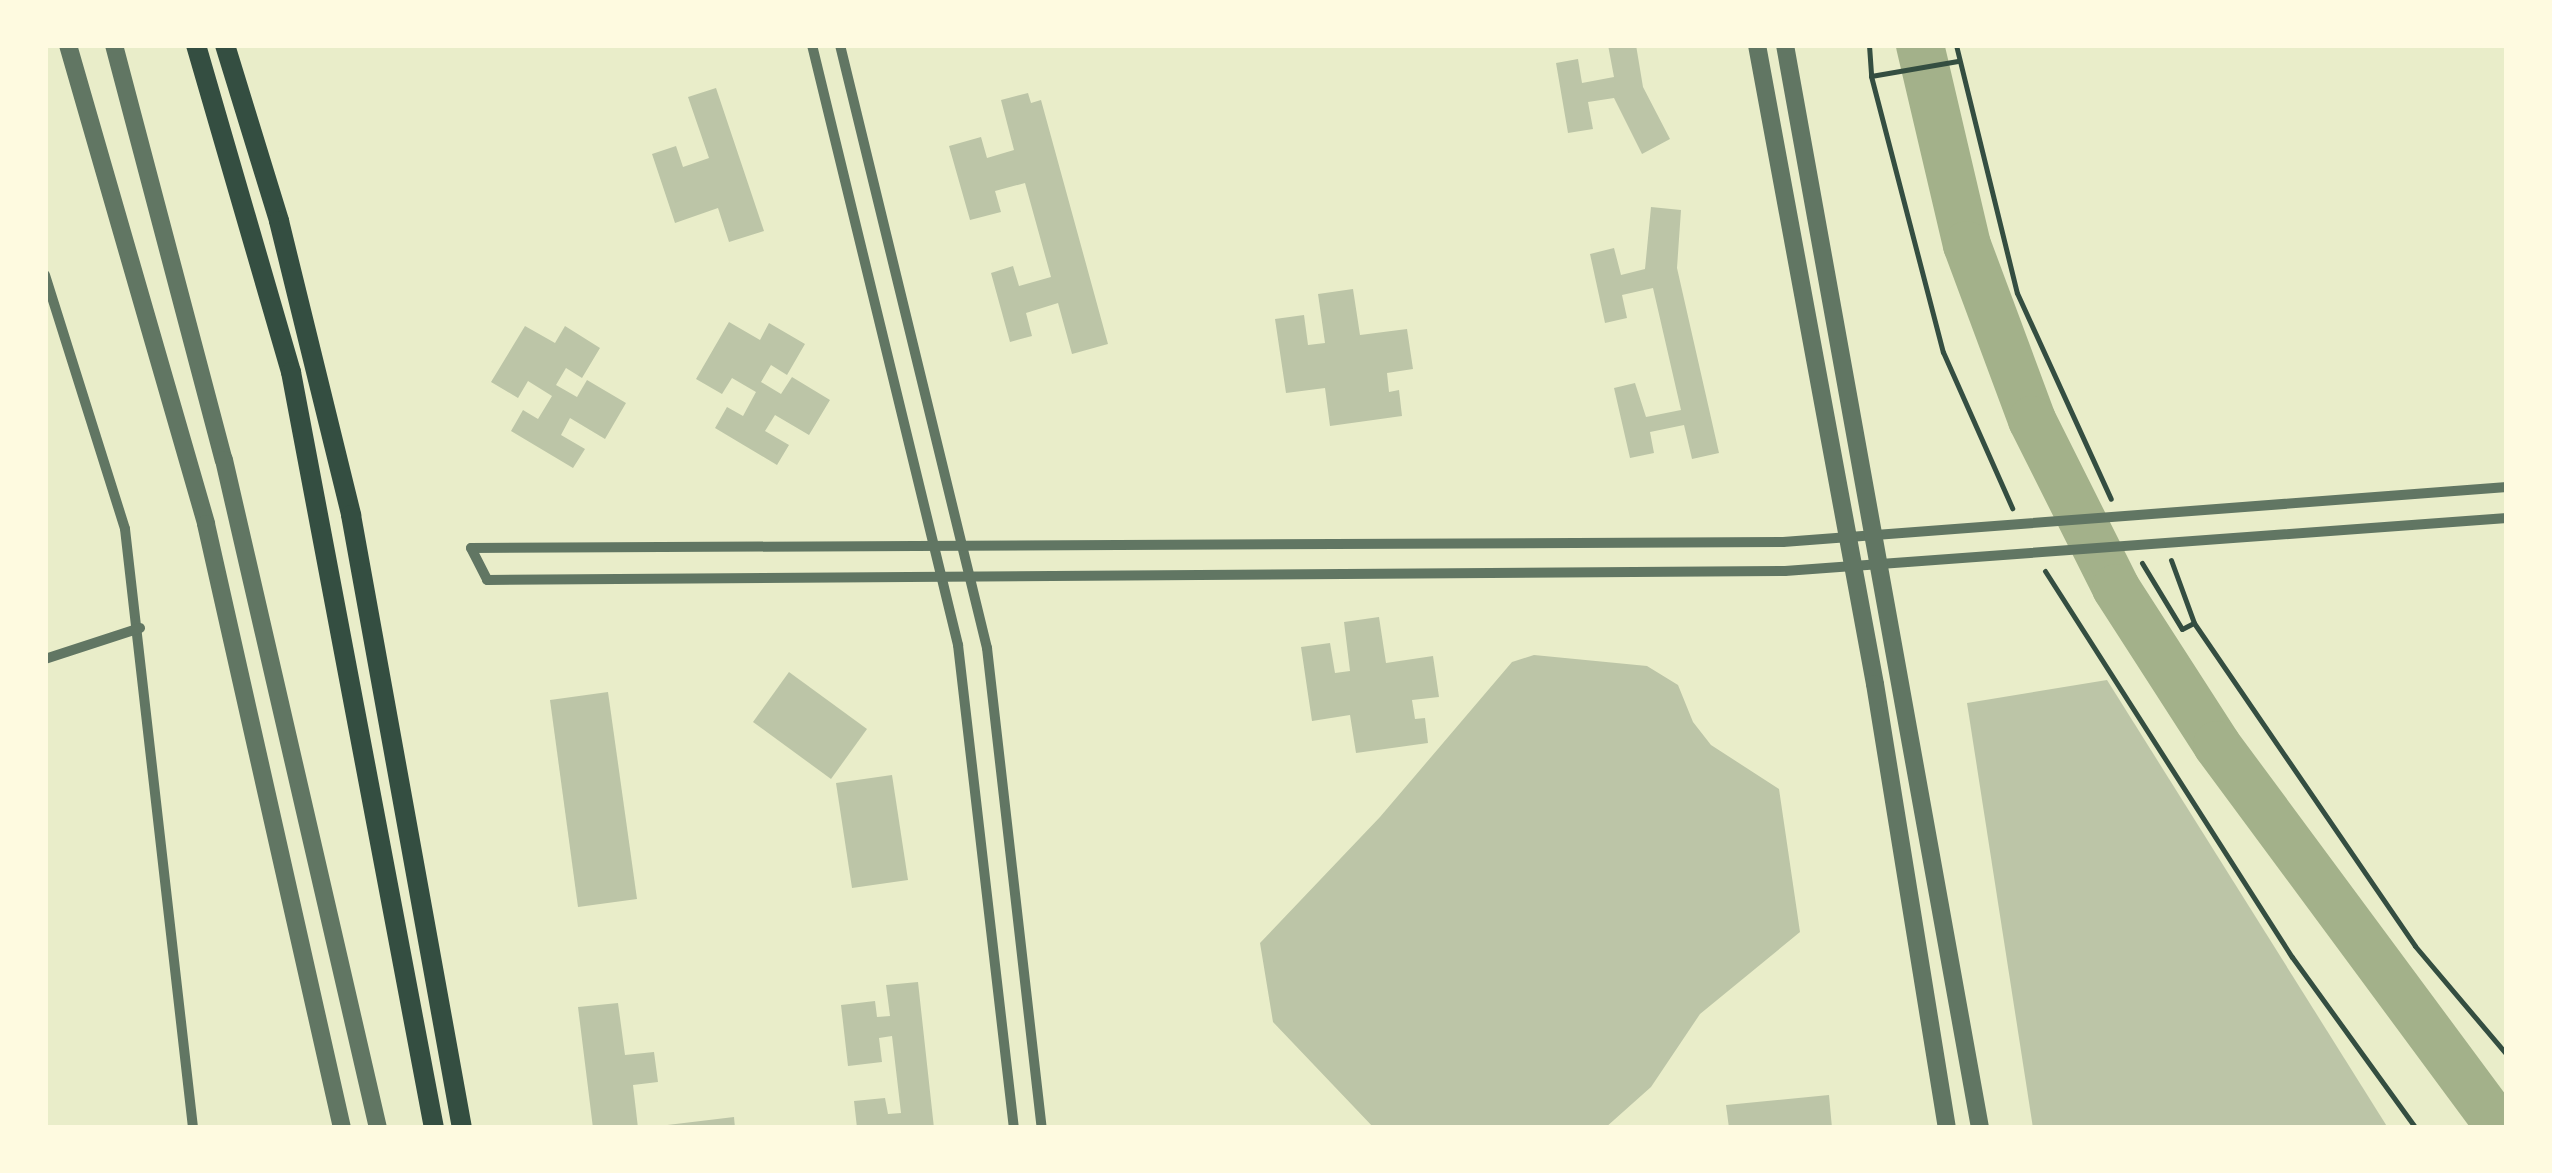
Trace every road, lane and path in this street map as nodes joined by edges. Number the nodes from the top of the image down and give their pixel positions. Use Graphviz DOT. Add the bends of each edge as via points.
graph roads {
  1 [pos="68,45"];
  2 [pos="114,45"];
  3 [pos="196,45"];
  4 [pos="224,45"];
  5 [pos="812,45"];
  6 [pos="840,45"];
  7 [pos="1757,45"];
  8 [pos="1785,45"];
  9 [pos="1869,45"];
  10 [pos="1956,45"];
  11 [pos="1958,62"];
  12 [pos="1871,76"];
  13 [pos="45,275"];
  14 [pos="2000,485"];
  15 [pos="2507,487"];
  16 [pos="2121,516"];
  17 [pos="2507,518"];
  18 [pos="1877,536"];
  19 [pos="1848,538"];
  20 [pos="934,546"];
  21 [pos="962,546"];
  22 [pos="2165,546"];
  23 [pos="2137,548"];
  24 [pos="1882,566"];
  25 [pos="1853,567"];
  26 [pos="970,576"];
  27 [pos="942,577"];
  28 [pos="2057,594"];
  29 [pos="2194,623"];
  30 [pos="140,628"];
  31 [pos="45,659"];
  32 [pos="2507,1055"];
  33 [pos="192,1128"];
  34 [pos="342,1128"];
  35 [pos="378,1128"];
  36 [pos="434,1128"];
  37 [pos="462,1128"];
  38 [pos="1014,1128"];
  39 [pos="1042,1128"];
  40 [pos="1947,1128"];
  41 [pos="1980,1128"];
  42 [pos="2416,1128"];
  1 -- 34 [label="street" via="201,505"];
  2 -- 35 [label="street" via="229,480"];
  3 -- 36 [label="main road" via="291,372"];
  4 -- 37 [label="main road" via="280,221 351,515"];
  5 -- 20 [label="street"];
  6 -- 21 [label="street"];
  7 -- 19 [label="street"];
  8 -- 18 [label="street"];
  9 -- 12 [label="path"];
  10 -- 11 [label="path"];
  11 -- 12 [label="path"];
  11 -- 16 [label="path" via="2017,293"];
  12 -- 14 [label="path" via="1942,352"];
  13 -- 30 [label="street" via="125,529"];
  15 -- 16 [label="street"];
  16 -- 18 [label="street"];
  17 -- 22 [label="street"];
  18 -- 19 [label="street"];
  18 -- 24 [label="street"];
  19 -- 21 [label="street"];
  19 -- 25 [label="street"];
  20 -- 21 [label="street"];
  20 -- 27 [label="street"];
  20 -- 27 [label="street" via="471,548 487,580"];
  21 -- 26 [label="street"];
  22 -- 23 [label="street"];
  22 -- 29 [label="path"];
  23 -- 24 [label="street"];
  23 -- 29 [label="path" via="2182,629"];
  24 -- 25 [label="street"];
  24 -- 41 [label="street"];
  25 -- 26 [label="street"];
  25 -- 40 [label="street"];
  26 -- 27 [label="street"];
  26 -- 39 [label="street" via="987,648"];
  27 -- 38 [label="street" via="958,645"];
  28 -- 42 [label="path" via="2292,957"];
  29 -- 32 [label="path" via="2415,946"];
  30 -- 31 [label="street"];
  30 -- 33 [label="street"];
}
